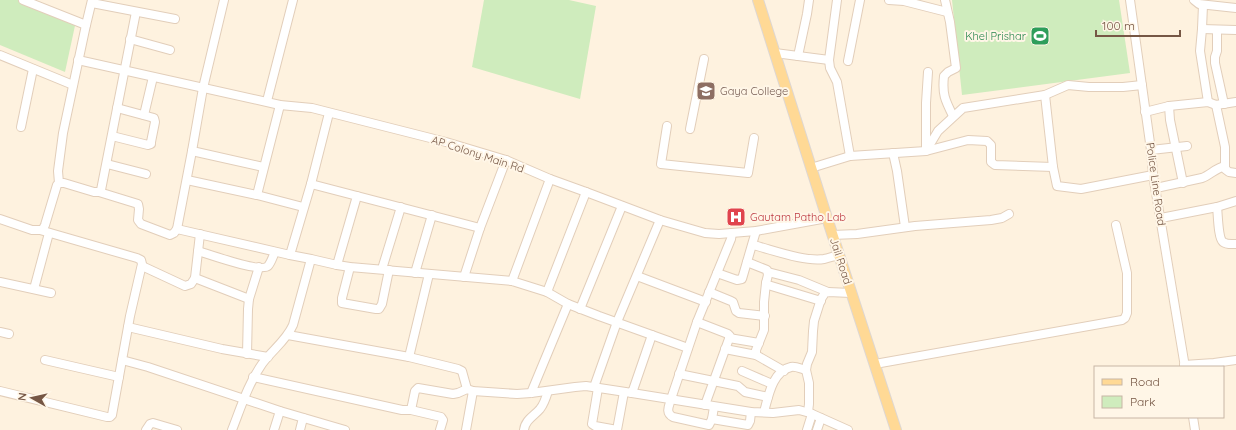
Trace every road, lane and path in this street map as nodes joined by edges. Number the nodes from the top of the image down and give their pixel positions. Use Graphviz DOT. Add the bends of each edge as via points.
graph roads {
  1 [pos="23,0"];
  2 [pos="224,0"];
  3 [pos="294,0"];
  4 [pos="758,0"];
  5 [pos="809,0"];
  6 [pos="837,0"];
  7 [pos="860,0"];
  8 [pos="890,0"];
  9 [pos="945,0"];
  10 [pos="1130,0"];
  11 [pos="1194,0"];
  12 [pos="92,1"];
  13 [pos="1202,5"];
  14 [pos="1236,8"];
  15 [pos="136,12"];
  16 [pos="948,12"];
  17 [pos="175,19"];
  18 [pos="86,25"];
  19 [pos="1202,29"];
  20 [pos="1217,30"];
  21 [pos="1236,30"];
  22 [pos="130,39"];
  23 [pos="170,50"];
  24 [pos="775,53"];
  25 [pos="0,55"];
  26 [pos="798,56"];
  27 [pos="704,59"];
  28 [pos="78,60"];
  29 [pos="828,60"];
  30 [pos="848,61"];
  31 [pos="34,69"];
  32 [pos="125,71"];
  33 [pos="928,72"];
  34 [pos="153,77"];
  35 [pos="73,85"];
  36 [pos="1142,85"];
  37 [pos="203,88"];
  38 [pos="1044,95"];
  39 [pos="267,101"];
  40 [pos="1208,102"];
  41 [pos="1236,102"];
  42 [pos="1220,104"];
  43 [pos="280,105"];
  44 [pos="1169,106"];
  45 [pos="118,108"];
  46 [pos="1145,112"];
  47 [pos="329,113"];
  48 [pos="144,115"];
  49 [pos="953,116"];
  50 [pos="667,126"];
  51 [pos="21,127"];
  52 [pos="690,129"];
  53 [pos="112,136"];
  54 [pos="754,138"];
  55 [pos="1188,146"];
  56 [pos="1175,147"];
  57 [pos="1151,150"];
  58 [pos="192,151"];
  59 [pos="926,151"];
  60 [pos="893,153"];
  61 [pos="850,156"];
  62 [pos="506,160"];
  63 [pos="106,164"];
  64 [pos="1225,166"];
  65 [pos="263,167"];
  66 [pos="1053,167"];
  67 [pos="811,168"];
  68 [pos="1236,173"];
  69 [pos="146,174"];
  70 [pos="1153,174"];
  71 [pos="550,179"];
  72 [pos="187,180"];
  73 [pos="1183,182"];
  74 [pos="60,183"];
  75 [pos="311,184"];
  76 [pos="1156,188"];
  77 [pos="99,192"];
  78 [pos="586,192"];
  79 [pos="257,195"];
  80 [pos="357,196"];
  81 [pos="1236,201"];
  82 [pos="622,206"];
  83 [pos="303,207"];
  84 [pos="401,207"];
  85 [pos="1217,207"];
  86 [pos="1009,214"];
  87 [pos="432,215"];
  88 [pos="827,218"];
  89 [pos="1161,218"];
  90 [pos="0,220"];
  91 [pos="660,220"];
  92 [pos="1116,225"];
  93 [pos="905,227"];
  94 [pos="480,228"];
  95 [pos="177,229"];
  96 [pos="40,230"];
  97 [pos="756,231"];
  98 [pos="49,233"];
  99 [pos="732,233"];
  100 [pos="200,234"];
  101 [pos="832,235"];
  102 [pos="1236,244"];
  103 [pos="753,245"];
  104 [pos="198,251"];
  105 [pos="275,252"];
  106 [pos="290,255"];
  107 [pos="839,255"];
  108 [pos="311,259"];
  109 [pos="747,262"];
  110 [pos="336,265"];
  111 [pos="142,266"];
  112 [pos="350,267"];
  113 [pos="258,268"];
  114 [pos="386,270"];
  115 [pos="768,272"];
  116 [pos="415,273"];
  117 [pos="717,273"];
  118 [pos="429,274"];
  119 [pos="637,276"];
  120 [pos="464,277"];
  121 [pos="195,278"];
  122 [pos="512,281"];
  123 [pos="0,282"];
  124 [pos="766,283"];
  125 [pos="34,290"];
  126 [pos="547,292"];
  127 [pos="709,292"];
  128 [pos="828,292"];
  129 [pos="51,293"];
  130 [pos="851,293"];
  131 [pos="249,298"];
  132 [pos="821,301"];
  133 [pos="706,302"];
  134 [pos="568,304"];
  135 [pos="580,309"];
  136 [pos="764,316"];
  137 [pos="617,322"];
  138 [pos="697,322"];
  139 [pos="128,326"];
  140 [pos="0,332"];
  141 [pos="8,334"];
  142 [pos="288,335"];
  143 [pos="652,335"];
  144 [pos="729,338"];
  145 [pos="759,343"];
  146 [pos="688,348"];
  147 [pos="725,350"];
  148 [pos="247,354"];
  149 [pos="756,355"];
  150 [pos="268,357"];
  151 [pos="409,357"];
  152 [pos="45,360"];
  153 [pos="122,360"];
  154 [pos="1236,360"];
  155 [pos="875,364"];
  156 [pos="1184,366"];
  157 [pos="806,370"];
  158 [pos="742,371"];
  159 [pos="784,371"];
  160 [pos="679,374"];
  161 [pos="119,377"];
  162 [pos="253,377"];
  163 [pos="714,380"];
  164 [pos="772,384"];
  165 [pos="596,388"];
  166 [pos="470,390"];
  167 [pos="0,391"];
  168 [pos="548,391"];
  169 [pos="628,392"];
  170 [pos="531,393"];
  171 [pos="768,397"];
  172 [pos="243,399"];
  173 [pos="671,399"];
  174 [pos="705,405"];
  175 [pos="714,406"];
  176 [pos="411,410"];
  177 [pos="280,411"];
  178 [pos="751,412"];
  179 [pos="764,412"];
  180 [pos="810,413"];
  181 [pos="303,418"];
  182 [pos="821,418"];
  183 [pos="1192,418"];
  184 [pos="712,419"];
  185 [pos="146,430"];
  186 [pos="177,430"];
  187 [pos="232,430"];
  188 [pos="274,430"];
  189 [pos="300,430"];
  190 [pos="345,430"];
  191 [pos="440,430"];
  192 [pos="466,430"];
  193 [pos="524,430"];
  194 [pos="617,430"];
  195 [pos="807,430"];
  196 [pos="817,430"];
  197 [pos="848,430"];
  198 [pos="896,430"];
  199 [pos="1195,430"];
  1 -- 18 [label="street"];
  2 -- 37 [label="street"];
  3 -- 39 [label="street"];
  4 -- 24 [label="main road, Jail Road"];
  5 -- 26 [label="street"];
  6 -- 29 [label="street"];
  7 -- 30 [label="street"];
  8 -- 16 [label="street"];
  9 -- 16 [label="street"];
  10 -- 36 [label="street, Police Line Road"];
  11 -- 13 [label="street"];
  12 -- 15 [label="street"];
  12 -- 18 [label="street"];
  13 -- 14 [label="street"];
  13 -- 19 [label="street"];
  15 -- 17 [label="street"];
  15 -- 22 [label="street"];
  16 -- 49 [label="street" via="956,68 944,76 943,88 946,103"];
  18 -- 28 [label="street"];
  19 -- 20 [label="street"];
  19 -- 40 [label="street" via="1200,51"];
  20 -- 21 [label="street"];
  20 -- 42 [label="street" via="1215,63"];
  22 -- 23 [label="street"];
  22 -- 32 [label="street"];
  24 -- 26 [label="street"];
  24 -- 67 [label="main road, Jail Road"];
  25 -- 31 [label="street"];
  26 -- 29 [label="street"];
  27 -- 52 [label="street"];
  28 -- 32 [label="street, AP Colony Main Rd"];
  28 -- 35 [label="street"];
  29 -- 61 [label="street" via="837,82"];
  31 -- 35 [label="street"];
  31 -- 51 [label="street"];
  32 -- 34 [label="street, AP Colony Main Rd"];
  32 -- 45 [label="street"];
  33 -- 59 [label="street"];
  34 -- 37 [label="street, AP Colony Main Rd"];
  34 -- 48 [label="street"];
  35 -- 74 [label="street" via="59,155"];
  36 -- 38 [label="street" via="1068,85"];
  36 -- 46 [label="street, Police Line Road"];
  37 -- 39 [label="street, AP Colony Main Rd"];
  37 -- 58 [label="street"];
  38 -- 49 [label="street" via="963,108"];
  38 -- 66 [label="street"];
  39 -- 43 [label="street, AP Colony Main Rd"];
  40 -- 42 [label="street"];
  40 -- 44 [label="street"];
  41 -- 42 [label="street"];
  42 -- 64 [label="street"];
  43 -- 47 [label="street, AP Colony Main Rd" via="312,108"];
  43 -- 65 [label="street"];
  44 -- 46 [label="street"];
  44 -- 56 [label="street"];
  45 -- 48 [label="street"];
  45 -- 53 [label="street"];
  46 -- 57 [label="street, Police Line Road"];
  47 -- 62 [label="street, AP Colony Main Rd"];
  47 -- 75 [label="street"];
  48 -- 53 [label="street" via="154,120 150,145"];
  49 -- 59 [label="street" via="938,131"];
  50 -- 54 [label="street" via="661,164 748,173"];
  53 -- 63 [label="street"];
  55 -- 56 [label="street"];
  56 -- 57 [label="street"];
  56 -- 73 [label="street"];
  57 -- 70 [label="street, Police Line Road"];
  58 -- 65 [label="street"];
  58 -- 72 [label="street"];
  59 -- 60 [label="street"];
  59 -- 66 [label="street" via="968,140 987,141 992,145 991,162 995,166"];
  60 -- 61 [label="street"];
  60 -- 93 [label="street"];
  61 -- 67 [label="street"];
  62 -- 71 [label="street, AP Colony Main Rd"];
  62 -- 94 [label="street"];
  63 -- 69 [label="street"];
  63 -- 77 [label="street"];
  64 -- 68 [label="street" via="1227,171"];
  64 -- 73 [label="street" via="1208,176"];
  65 -- 79 [label="street"];
  66 -- 70 [label="street" via="1057,186 1081,189"];
  67 -- 88 [label="main road, Jail Road"];
  70 -- 76 [label="street, Police Line Road"];
  71 -- 78 [label="street, AP Colony Main Rd"];
  71 -- 122 [label="street"];
  72 -- 79 [label="street"];
  72 -- 95 [label="street"];
  73 -- 76 [label="street"];
  74 -- 77 [label="street"];
  74 -- 96 [label="street" via="45,225"];
  75 -- 80 [label="street"];
  75 -- 83 [label="street"];
  76 -- 89 [label="street, Police Line Road"];
  77 -- 95 [label="street" via="138,204 138,220 142,224 170,235"];
  78 -- 82 [label="street, AP Colony Main Rd"];
  78 -- 126 [label="street"];
  79 -- 83 [label="street"];
  80 -- 84 [label="street"];
  80 -- 110 [label="street"];
  81 -- 85 [label="street"];
  82 -- 91 [label="street, AP Colony Main Rd"];
  82 -- 135 [label="street"];
  83 -- 106 [label="street"];
  84 -- 87 [label="street"];
  84 -- 114 [label="street"];
  85 -- 89 [label="street"];
  85 -- 102 [label="street" via="1222,241"];
  86 -- 93 [label="street" via="991,220"];
  87 -- 94 [label="street"];
  87 -- 116 [label="street"];
  88 -- 97 [label="street, AP Colony Main Rd"];
  88 -- 101 [label="main road, Jail Road"];
  89 -- 156 [label="street, Police Line Road"];
  90 -- 96 [label="street"];
  91 -- 99 [label="street, AP Colony Main Rd" via="705,233"];
  91 -- 119 [label="street"];
  92 -- 155 [label="street" via="1128,278 1127,313 1122,320"];
  93 -- 101 [label="street"];
  94 -- 120 [label="street"];
  95 -- 100 [label="street"];
  96 -- 98 [label="street"];
  97 -- 99 [label="street, AP Colony Main Rd"];
  97 -- 103 [label="street"];
  98 -- 111 [label="street" via="137,258 141,260"];
  98 -- 125 [label="street"];
  99 -- 117 [label="street"];
  100 -- 104 [label="street"];
  100 -- 105 [label="street"];
  101 -- 107 [label="main road, Jail Road"];
  103 -- 107 [label="street" via="801,258 824,259"];
  103 -- 109 [label="street"];
  104 -- 113 [label="street"];
  104 -- 121 [label="street"];
  105 -- 106 [label="street"];
  105 -- 113 [label="street" via="268,266"];
  106 -- 108 [label="street"];
  107 -- 130 [label="main road, Jail Road"];
  108 -- 110 [label="street"];
  108 -- 142 [label="street"];
  109 -- 115 [label="street"];
  109 -- 117 [label="street" via="740,280"];
  110 -- 112 [label="street"];
  111 -- 121 [label="street" via="185,286 191,284"];
  111 -- 139 [label="street"];
  112 -- 114 [label="street"];
  112 -- 114 [label="street" via="342,303 376,310 382,304"];
  113 -- 131 [label="street"];
  114 -- 116 [label="street"];
  115 -- 124 [label="street"];
  115 -- 128 [label="street" via="799,280"];
  116 -- 118 [label="street"];
  117 -- 127 [label="street"];
  118 -- 120 [label="street"];
  118 -- 151 [label="street"];
  119 -- 133 [label="street"];
  119 -- 137 [label="street"];
  120 -- 122 [label="street"];
  121 -- 131 [label="street"];
  122 -- 126 [label="street"];
  123 -- 125 [label="street"];
  124 -- 132 [label="street"];
  124 -- 136 [label="street"];
  125 -- 129 [label="street"];
  126 -- 134 [label="street"];
  127 -- 133 [label="street"];
  127 -- 136 [label="street" via="733,302 736,312"];
  128 -- 130 [label="street"];
  128 -- 132 [label="street" via="823,295"];
  130 -- 155 [label="main road, Jail Road"];
  131 -- 148 [label="street"];
  132 -- 157 [label="street" via="813,327 812,352"];
  133 -- 138 [label="street"];
  134 -- 135 [label="street"];
  134 -- 170 [label="street"];
  135 -- 137 [label="street"];
  136 -- 145 [label="street" via="764,330"];
  137 -- 143 [label="street"];
  137 -- 165 [label="street"];
  138 -- 144 [label="street" via="728,334"];
  138 -- 146 [label="street"];
  139 -- 148 [label="street"];
  139 -- 153 [label="street"];
  140 -- 141 [label="street"];
  142 -- 150 [label="street"];
  142 -- 151 [label="street"];
  143 -- 146 [label="street"];
  143 -- 169 [label="street"];
  144 -- 145 [label="street"];
  144 -- 147 [label="street"];
  145 -- 149 [label="street"];
  146 -- 160 [label="street"];
  147 -- 149 [label="street"];
  147 -- 163 [label="street"];
  148 -- 150 [label="street"];
  149 -- 159 [label="street"];
  150 -- 162 [label="street"];
  151 -- 166 [label="street" via="462,371"];
  152 -- 161 [label="street"];
  153 -- 161 [label="street"];
  153 -- 172 [label="street"];
  154 -- 156 [label="street"];
  155 -- 198 [label="main road, Jail Road"];
  157 -- 159 [label="street" via="792,367"];
  157 -- 180 [label="street"];
  158 -- 164 [label="street"];
  159 -- 164 [label="street"];
  160 -- 163 [label="street"];
  160 -- 173 [label="street"];
  161 -- 167 [label="street" via="110,417"];
  162 -- 172 [label="street"];
  162 -- 176 [label="street" via="396,409"];
  163 -- 171 [label="street" via="738,386 745,392"];
  163 -- 174 [label="street"];
  164 -- 171 [label="street"];
  165 -- 168 [label="street" via="575,387"];
  165 -- 169 [label="street"];
  165 -- 194 [label="street" via="592,424"];
  166 -- 170 [label="street"];
  166 -- 176 [label="street" via="446,394 418,388 415,390"];
  166 -- 192 [label="street"];
  168 -- 170 [label="street"];
  168 -- 193 [label="street" via="545,402 528,421"];
  169 -- 173 [label="street"];
  169 -- 194 [label="street"];
  171 -- 179 [label="street"];
  172 -- 177 [label="street"];
  172 -- 187 [label="street"];
  173 -- 174 [label="street"];
  173 -- 184 [label="street" via="669,415 706,426"];
  174 -- 175 [label="street"];
  175 -- 178 [label="street"];
  175 -- 184 [label="street"];
  176 -- 191 [label="street" via="441,416 443,420"];
  177 -- 181 [label="street"];
  177 -- 188 [label="street"];
  178 -- 179 [label="street"];
  178 -- 184 [label="street" via="748,425"];
  179 -- 180 [label="street" via="799,410"];
  180 -- 182 [label="street"];
  180 -- 195 [label="street"];
  181 -- 189 [label="street"];
  181 -- 190 [label="street"];
  182 -- 196 [label="street"];
  182 -- 197 [label="street"];
  183 -- 199 [label="street"];
  185 -- 186 [label="street" via="153,423"];
}
